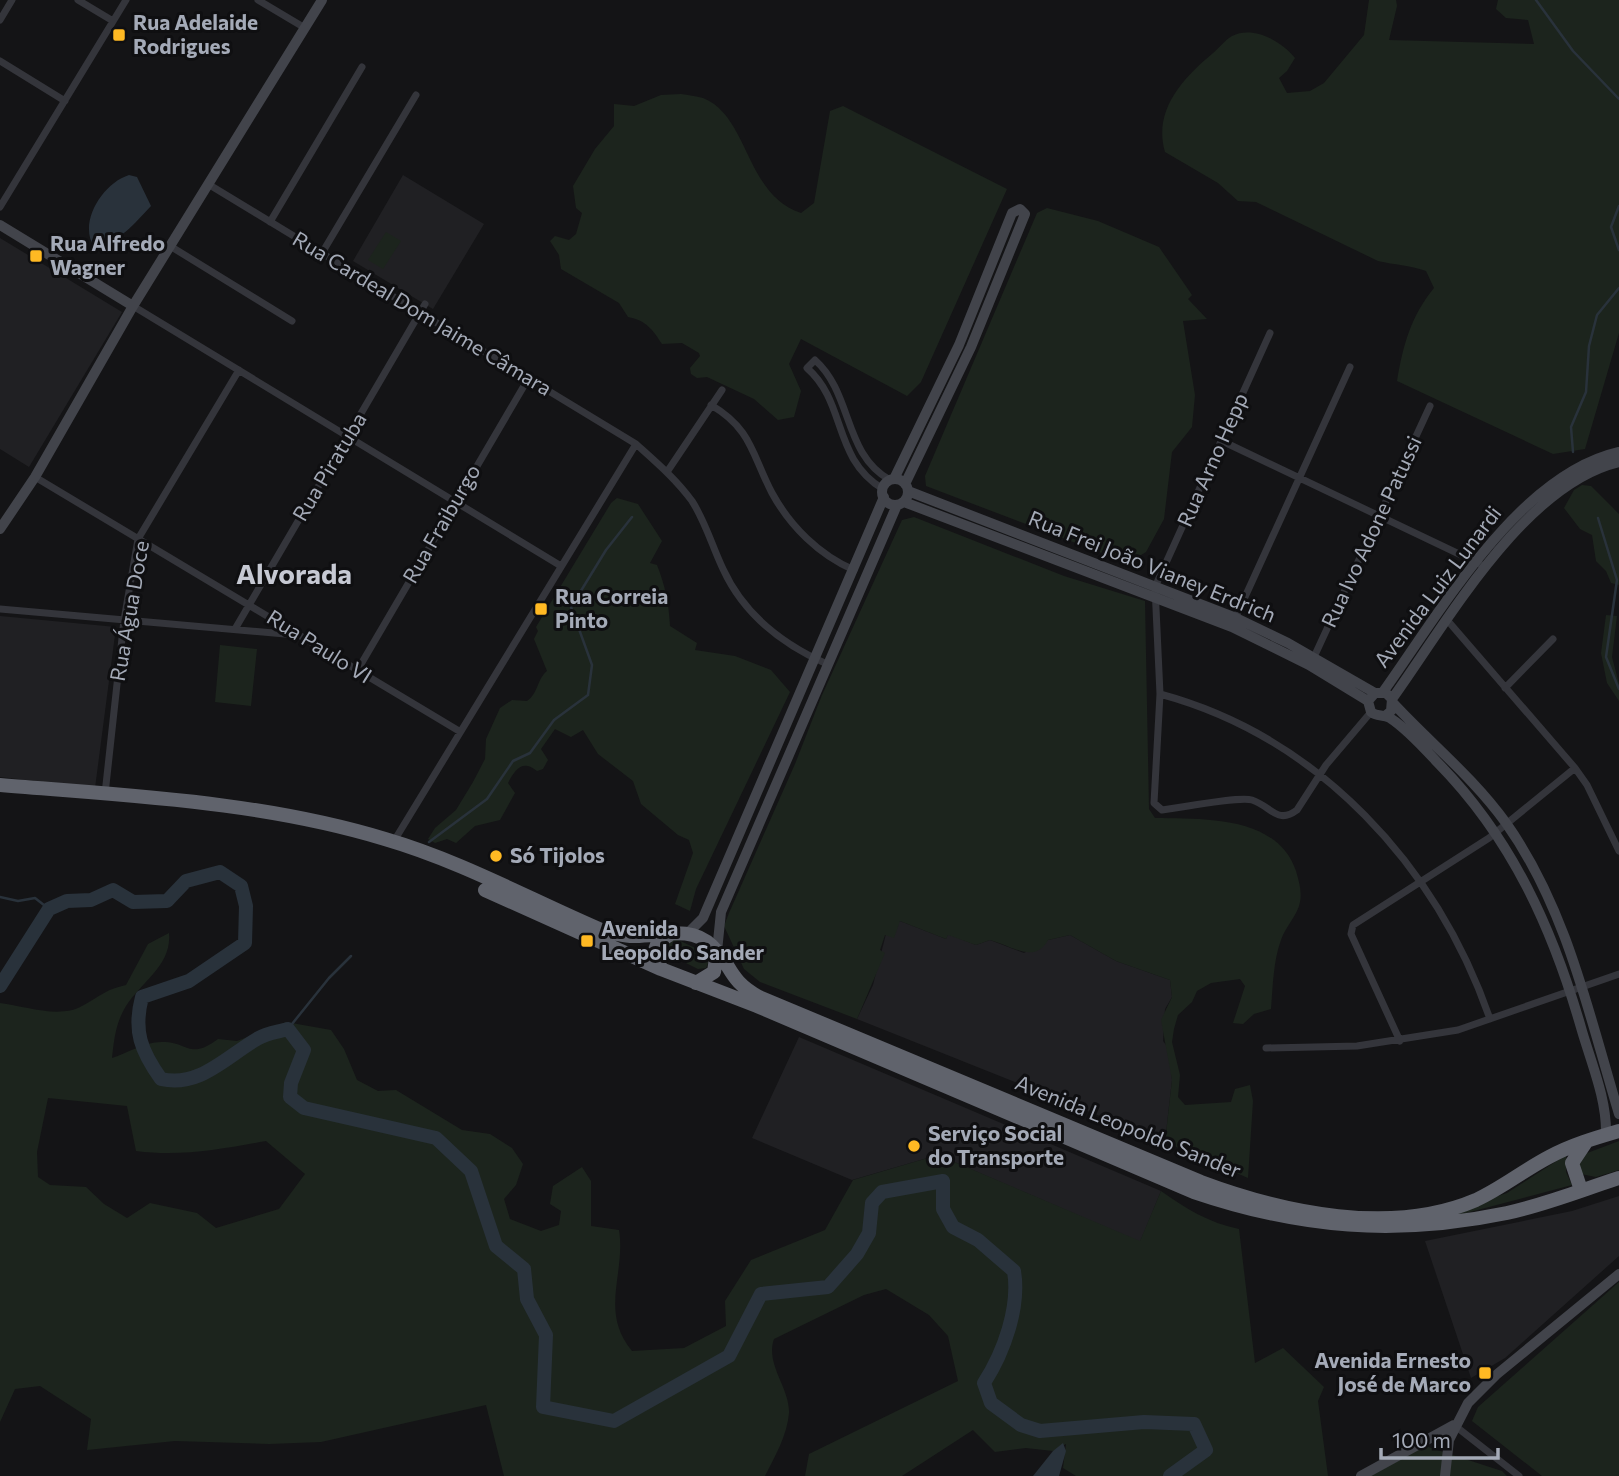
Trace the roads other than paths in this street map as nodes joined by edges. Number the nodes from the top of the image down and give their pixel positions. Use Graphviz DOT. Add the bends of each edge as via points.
graph roads {
  1 [pos="12,0"];
  2 [pos="78,0"];
  3 [pos="126,0"];
  4 [pos="258,0"];
  5 [pos="321,0"];
  6 [pos="0,20"];
  7 [pos="113,21"];
  8 [pos="304,28"];
  9 [pos="0,61"];
  10 [pos="362,67"];
  11 [pos="416,94"];
  12 [pos="65,101"];
  13 [pos="208,184"];
  14 [pos="0,207"];
  15 [pos="270,222"];
  16 [pos="0,225"];
  17 [pos="170,246"];
  18 [pos="322,253"];
  19 [pos="425,304"];
  20 [pos="133,306"];
  21 [pos="419,313"];
  22 [pos="292,321"];
  23 [pos="1270,333"];
  24 [pos="1350,367"];
  25 [pos="239,370"];
  26 [pos="528,379"];
  27 [pos="722,390"];
  28 [pos="711,405"];
  29 [pos="1430,407"];
  30 [pos="349,438"];
  31 [pos="1222,441"];
  32 [pos="636,444"];
  33 [pos="1619,452"];
  34 [pos="1619,462"];
  35 [pos="1594,463"];
  36 [pos="667,472"];
  37 [pos="35,477"];
  38 [pos="1300,478"];
  39 [pos="896,491"];
  40 [pos="454,501"];
  41 [pos="1379,515"];
  42 [pos="0,529"];
  43 [pos="138,539"];
  44 [pos="1482,565"];
  45 [pos="561,566"];
  46 [pos="854,570"];
  47 [pos="1155,592"];
  48 [pos="247,603"];
  49 [pos="0,610"];
  50 [pos="124,620"];
  51 [pos="1448,621"];
  52 [pos="1234,623"];
  53 [pos="235,629"];
  54 [pos="300,635"];
  55 [pos="1553,639"];
  56 [pos="1314,657"];
  57 [pos="816,659"];
  58 [pos="827,664"];
  59 [pos="357,671"];
  60 [pos="1505,688"];
  61 [pos="1160,694"];
  62 [pos="1380,700"];
  63 [pos="459,731"];
  64 [pos="1575,768"];
  65 [pos="1319,775"];
  66 [pos="0,785"];
  67 [pos="0,793"];
  68 [pos="105,794"];
  69 [pos="1506,824"];
  70 [pos="1497,832"];
  71 [pos="394,842"];
  72 [pos="1619,851"];
  73 [pos="1422,881"];
  74 [pos="681,933"];
  75 [pos="717,951"];
  76 [pos="661,970"];
  77 [pos="1619,974"];
  78 [pos="696,983"];
  79 [pos="1576,989"];
  80 [pos="1490,1019"];
  81 [pos="1400,1041"];
  82 [pos="1266,1048"];
  83 [pos="1619,1114"];
  84 [pos="1612,1133"];
  85 [pos="1587,1141"];
  86 [pos="1619,1178"];
  87 [pos="1581,1190"];
  88 [pos="1619,1274"];
  89 [pos="1454,1425"];
  90 [pos="1361,1476"];
  91 [pos="1445,1476"];
  92 [pos="1519,1476"];
  1 -- 6 [label="street"];
  2 -- 7 [label="street"];
  3 -- 7 [label="street"];
  4 -- 8 [label="street"];
  5 -- 8 [label="street"];
  7 -- 12 [label="street"];
  8 -- 13 [label="street"];
  9 -- 12 [label="street"];
  10 -- 15 [label="street"];
  11 -- 18 [label="street"];
  12 -- 14 [label="street"];
  13 -- 15 [label="street, Rua Cardeal Dom Jaime Câmara"];
  13 -- 17 [label="street"];
  15 -- 18 [label="street, Rua Cardeal Dom Jaime Câmara"];
  16 -- 20 [label="street"];
  17 -- 20 [label="street"];
  17 -- 22 [label="street"];
  18 -- 21 [label="street, Rua Cardeal Dom Jaime Câmara"];
  19 -- 21 [label="street, Rua Piratuba"];
  20 -- 25 [label="street"];
  20 -- 37 [label="street"];
  21 -- 26 [label="street, Rua Cardeal Dom Jaime Câmara"];
  21 -- 30 [label="street, Rua Piratuba"];
  23 -- 31 [label="street, Rua Arno Hepp"];
  24 -- 38 [label="street"];
  25 -- 30 [label="street"];
  25 -- 43 [label="street, Rua Água Doce"];
  26 -- 32 [label="street, Rua Cardeal Dom Jaime Câmara"];
  26 -- 40 [label="street, Rua Fraiburgo"];
  27 -- 28 [label="street"];
  28 -- 36 [label="street"];
  28 -- 46 [label="street" via="747,436 773,494 793,524 820,549"];
  29 -- 41 [label="street, Rua Ivo Adone Patussi"];
  30 -- 40 [label="street"];
  30 -- 48 [label="street, Rua Piratuba"];
  31 -- 38 [label="street"];
  31 -- 47 [label="street, Rua Arno Hepp"];
  32 -- 36 [label="street, Rua Cardeal Dom Jaime Câmara"];
  32 -- 45 [label="street"];
  33 -- 35 [label="street"];
  34 -- 35 [label="street"];
  35 -- 44 [label="street, Avenida Luiz Lunardi" via="1571,470 1535,497 1507,525"];
  36 -- 57 [label="street, Rua Cardeal Dom Jaime Câmara" via="698,512 723,571 743,603 769,630"];
  37 -- 42 [label="street"];
  37 -- 43 [label="street, Rua Paulo VI"];
  38 -- 41 [label="street"];
  38 -- 52 [label="street"];
  39 -- 39 [label="street, Rua Frei João Vianey Erdrich" via="864,458 834,383 815,360 807,368 828,396 850,457 867,479"];
  39 -- 39 [label="street" via="971,347 1025,214 1020,209 1012,214"];
  39 -- 46 [label="street"];
  39 -- 47 [label="street, Rua Frei João Vianey Erdrich"];
  39 -- 58 [label="street"];
  40 -- 45 [label="street"];
  40 -- 59 [label="street, Rua Fraiburgo"];
  41 -- 44 [label="street"];
  41 -- 56 [label="street, Rua Ivo Adone Patussi"];
  43 -- 48 [label="street, Rua Paulo VI"];
  43 -- 50 [label="street, Rua Água Doce"];
  44 -- 51 [label="street, Avenida Luiz Lunardi"];
  44 -- 62 [label="street, Avenida Luiz Lunardi"];
  45 -- 63 [label="street"];
  46 -- 57 [label="street"];
  47 -- 52 [label="street, Rua Frei João Vianey Erdrich"];
  47 -- 61 [label="street"];
  48 -- 53 [label="street, Rua Piratuba"];
  48 -- 54 [label="street, Rua Paulo VI"];
  49 -- 50 [label="street"];
  50 -- 53 [label="street"];
  50 -- 68 [label="street, Rua Água Doce"];
  51 -- 60 [label="street"];
  51 -- 62 [label="street, Avenida Luiz Lunardi"];
  52 -- 56 [label="street, Rua Frei João Vianey Erdrich"];
  52 -- 62 [label="street, Rua Frei João Vianey Erdrich"];
  53 -- 54 [label="street"];
  54 -- 59 [label="street, Rua Paulo VI"];
  55 -- 60 [label="street"];
  56 -- 62 [label="street, Rua Frei João Vianey Erdrich"];
  57 -- 58 [label="street, Rua Cardeal Dom Jaime Câmara"];
  57 -- 74 [label="street" via="703,918"];
  58 -- 75 [label="street" via="721,912"];
  59 -- 63 [label="street, Rua Paulo VI"];
  60 -- 64 [label="street"];
  61 -- 65 [label="street" via="1244,727"];
  61 -- 65 [label="street" via="1154,803 1158,808 1252,800 1283,817 1297,810"];
  62 -- 65 [label="street"];
  62 -- 69 [label="street, Rua Frei João Vianey Erdrich" via="1454,762"];
  62 -- 70 [label="street, Rua Frei João Vianey Erdrich" via="1385,716 1445,770"];
  63 -- 71 [label="street"];
  64 -- 69 [label="street"];
  64 -- 72 [label="street"];
  65 -- 73 [label="street" via="1375,825"];
  66 -- 68 [label="highway"];
  67 -- 76 [label="highway, Avenida Leopoldo Sander" via="295,824 423,862"];
  68 -- 71 [label="highway" via="260,809"];
  69 -- 70 [label="street"];
  69 -- 79 [label="street, Rua Frei João Vianey Erdrich" via="1549,903"];
  70 -- 73 [label="street"];
  70 -- 79 [label="street, Rua Frei João Vianey Erdrich"];
  71 -- 74 [label="highway" via="606,932 634,936"];
  73 -- 80 [label="street" via="1461,947"];
  73 -- 81 [label="street" via="1350,930"];
  74 -- 75 [label="highway, Avenida Leopoldo Sander" via="702,938"];
  74 -- 76 [label="highway" via="656,946"];
  75 -- 78 [label="highway" via="714,971"];
  75 -- 85 [label="highway, Avenida Leopoldo Sander" via="739,984 759,997 1191,1178 1274,1204 1364,1216 1448,1210 1491,1193 1548,1157"];
  76 -- 78 [label="highway, Avenida Leopoldo Sander"];
  77 -- 79 [label="street"];
  78 -- 87 [label="highway, Avenida Leopoldo Sander" via="1249,1211 1382,1228 1510,1213"];
  79 -- 80 [label="street"];
  79 -- 83 [label="street, Rua Frei João Vianey Erdrich"];
  79 -- 84 [label="street, Rua Frei João Vianey Erdrich"];
  80 -- 81 [label="street"];
  81 -- 82 [label="street" via="1334,1048"];
  84 -- 85 [label="highway, Avenida Leopoldo Sander"];
  85 -- 87 [label="highway" via="1572,1163"];
  86 -- 87 [label="highway, Avenida Leopoldo Sander"];
  88 -- 89 [label="street" via="1496,1375"];
  89 -- 90 [label="street"];
  89 -- 91 [label="street" via="1446,1449"];
  89 -- 92 [label="street"];
}
